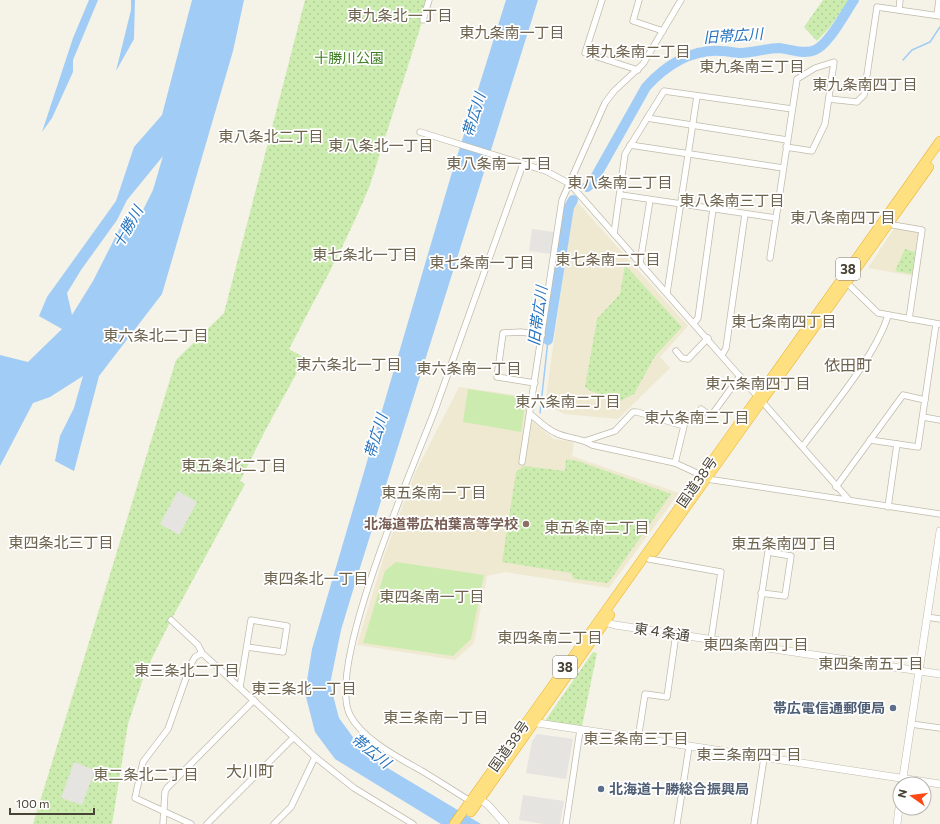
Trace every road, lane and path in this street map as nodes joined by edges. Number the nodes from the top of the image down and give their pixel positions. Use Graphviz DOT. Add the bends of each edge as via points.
graph roads {
  1 [pos="428,0"];
  2 [pos="602,0"];
  3 [pos="639,0"];
  4 [pos="681,0"];
  5 [pos="900,0"];
  6 [pos="939,0"];
  7 [pos="899,10"];
  8 [pos="939,16"];
  9 [pos="422,20"];
  10 [pos="663,30"];
  11 [pos="638,70"];
  12 [pos="697,96"];
  13 [pos="830,99"];
  14 [pos="792,109"];
  15 [pos="647,118"];
  16 [pos="693,126"];
  17 [pos="420,132"];
  18 [pos="787,140"];
  19 [pos="940,141"];
  20 [pos="630,146"];
  21 [pos="786,147"];
  22 [pos="940,151"];
  23 [pos="689,154"];
  24 [pos="521,163"];
  25 [pos="784,168"];
  26 [pos="570,184"];
  27 [pos="620,195"];
  28 [pos="650,200"];
  29 [pos="682,204"];
  30 [pos="713,209"];
  31 [pos="745,214"];
  32 [pos="776,218"];
  33 [pos="890,222"];
  34 [pos="614,234"];
  35 [pos="770,258"];
  36 [pos="640,263"];
  37 [pos="847,283"];
  38 [pos="667,293"];
  39 [pos="888,316"];
  40 [pos="909,319"];
  41 [pos="694,323"];
  42 [pos="938,324"];
  43 [pos="542,335"];
  44 [pos="708,338"];
  45 [pos="676,351"];
  46 [pos="722,355"];
  47 [pos="740,376"];
  48 [pos="535,383"];
  49 [pos="760,399"];
  50 [pos="925,400"];
  51 [pos="701,409"];
  52 [pos="530,414"];
  53 [pos="923,417"];
  54 [pos="940,420"];
  55 [pos="870,440"];
  56 [pos="586,441"];
  57 [pos="897,444"];
  58 [pos="802,446"];
  59 [pos="522,462"];
  60 [pos="675,463"];
  61 [pos="704,477"];
  62 [pos="836,487"];
  63 [pos="849,500"];
  64 [pos="888,507"];
  65 [pos="940,514"];
  66 [pos="940,531"];
  67 [pos="649,559"];
  68 [pos="937,564"];
  69 [pos="761,593"];
  70 [pos="927,617"];
  71 [pos="940,619"];
  72 [pos="171,620"];
  73 [pos="602,621"];
  74 [pos="676,634"];
  75 [pos="711,640"];
  76 [pos="754,646"];
  77 [pos="247,647"];
  78 [pos="202,653"];
  79 [pos="919,671"];
  80 [pos="940,674"];
  81 [pos="240,687"];
  82 [pos="254,700"];
  83 [pos="529,722"];
  84 [pos="911,724"];
  85 [pos="940,728"];
  86 [pos="580,730"];
  87 [pos="293,738"];
  88 [pos="638,739"];
  89 [pos="689,747"];
  90 [pos="315,758"];
  91 [pos="764,758"];
  92 [pos="904,776"];
  93 [pos="892,779"];
  94 [pos="475,800"];
  95 [pos="164,813"];
  96 [pos="466,813"];
  97 [pos="163,824"];
  98 [pos="191,824"];
  99 [pos="207,824"];
  100 [pos="274,824"];
  101 [pos="413,824"];
  102 [pos="454,824"];
  103 [pos="462,824"];
  104 [pos="505,824"];
  105 [pos="566,824"];
  106 [pos="677,824"];
  107 [pos="754,824"];
  1 -- 9 [label="street"];
  2 -- 11 [label="street" via="585,53"];
  3 -- 10 [label="street" via="633,21"];
  4 -- 10 [label="street"];
  5 -- 7 [label="street"];
  6 -- 8 [label="street"];
  7 -- 8 [label="street"];
  7 -- 13 [label="street" via="877,7 864,95 857,102"];
  10 -- 11 [label="street"];
  11 -- 26 [label="street" via="614,91 605,103"];
  12 -- 14 [label="street"];
  12 -- 15 [label="street" via="664,91"];
  12 -- 16 [label="street"];
  13 -- 14 [label="street" via="834,62 815,68 797,79"];
  13 -- 21 [label="street" via="825,124 812,151"];
  14 -- 18 [label="street"];
  15 -- 16 [label="street"];
  15 -- 20 [label="street"];
  16 -- 18 [label="street"];
  16 -- 23 [label="street"];
  17 -- 24 [label="street"];
  18 -- 21 [label="street"];
  19 -- 49 [label="highway, 国道38号 / 38"];
  20 -- 23 [label="street"];
  20 -- 27 [label="street" via="625,154"];
  21 -- 25 [label="street"];
  22 -- 33 [label="highway, 国道38号 / 38"];
  23 -- 25 [label="street"];
  23 -- 29 [label="street"];
  24 -- 26 [label="street" via="546,171"];
  24 -- 94 [label="street" via="435,409 381,553 350,651 346,679 347,707 355,724 394,756"];
  25 -- 32 [label="street"];
  26 -- 34 [label="street"];
  26 -- 43 [label="street" via="562,200"];
  27 -- 28 [label="street"];
  27 -- 34 [label="street"];
  28 -- 29 [label="street"];
  28 -- 36 [label="street"];
  29 -- 30 [label="street"];
  29 -- 38 [label="street"];
  30 -- 31 [label="street"];
  30 -- 41 [label="street" via="698,318"];
  31 -- 32 [label="street"];
  31 -- 46 [label="street" via="726,348"];
  32 -- 35 [label="street"];
  33 -- 37 [label="highway, 国道38号 / 38"];
  33 -- 40 [label="street" via="893,225 922,230"];
  34 -- 36 [label="street"];
  36 -- 38 [label="street"];
  37 -- 39 [label="street" via="878,313"];
  37 -- 49 [label="highway, 国道38号 / 38"];
  38 -- 41 [label="street"];
  39 -- 40 [label="street"];
  39 -- 58 [label="street" via="882,334 870,353"];
  40 -- 42 [label="street"];
  41 -- 44 [label="street"];
  42 -- 50 [label="street"];
  43 -- 48 [label="street"];
  43 -- 48 [label="street" via="503,333 497,377"];
  44 -- 45 [label="street" via="688,359 682,358"];
  44 -- 46 [label="street"];
  46 -- 47 [label="street"];
  47 -- 49 [label="street"];
  47 -- 51 [label="street" via="711,416"];
  48 -- 52 [label="street"];
  49 -- 58 [label="street"];
  49 -- 61 [label="highway, 国道38号 / 38"];
  50 -- 53 [label="street"];
  50 -- 55 [label="street" via="903,395"];
  52 -- 56 [label="street" via="554,433"];
  52 -- 59 [label="street"];
  53 -- 54 [label="street"];
  53 -- 57 [label="street" via="918,447"];
  55 -- 57 [label="street"];
  55 -- 62 [label="street"];
  56 -- 60 [label="street" via="592,445"];
  56 -- 60 [label="street" via="615,431 637,412 684,426"];
  57 -- 64 [label="street"];
  58 -- 62 [label="street"];
  60 -- 61 [label="street"];
  61 -- 63 [label="street"];
  61 -- 67 [label="highway, 国道38号 / 38"];
  61 -- 73 [label="highway, 国道38号 / 38"];
  62 -- 63 [label="street"];
  63 -- 64 [label="street"];
  64 -- 65 [label="street"];
  66 -- 68 [label="street"];
  67 -- 73 [label="highway, 国道38号 / 38"];
  67 -- 75 [label="street" via="721,572"];
  68 -- 70 [label="street"];
  69 -- 69 [label="street" via="768,552 791,556 785,596"];
  69 -- 76 [label="street"];
  70 -- 71 [label="street"];
  70 -- 79 [label="street"];
  72 -- 78 [label="street" via="198,645"];
  73 -- 74 [label="street, 東４条通"];
  73 -- 83 [label="highway, 国道38号 / 38"];
  74 -- 75 [label="street, 東４条通"];
  74 -- 88 [label="street" via="667,697 645,694"];
  75 -- 76 [label="street, 東４条通"];
  76 -- 79 [label="street, 東４条通"];
  77 -- 77 [label="street" via="283,652 287,626 251,620"];
  77 -- 81 [label="street"];
  78 -- 81 [label="street"];
  78 -- 95 [label="street" via="195,657 191,664 168,729 143,762 135,798"];
  79 -- 80 [label="street, 東４条通"];
  79 -- 84 [label="street"];
  81 -- 82 [label="street"];
  82 -- 87 [label="street"];
  82 -- 95 [label="street" via="167,788"];
  83 -- 86 [label="street"];
  83 -- 94 [label="highway, 国道38号 / 38"];
  84 -- 85 [label="street"];
  84 -- 92 [label="street"];
  86 -- 88 [label="street"];
  86 -- 105 [label="street"];
  87 -- 90 [label="street"];
  87 -- 99 [label="street"];
  88 -- 89 [label="street"];
  89 -- 91 [label="street"];
  89 -- 106 [label="street"];
  90 -- 100 [label="street" via="291,806"];
  90 -- 101 [label="street" via="354,788"];
  91 -- 93 [label="street"];
  91 -- 107 [label="street"];
  94 -- 96 [label="highway, 国道38号 / 38"];
  94 -- 104 [label="street"];
  95 -- 97 [label="street"];
  95 -- 98 [label="street"];
  96 -- 102 [label="highway, 国道38号 / 38"];
  96 -- 103 [label="highway, 国道38号 / 38"];
}
